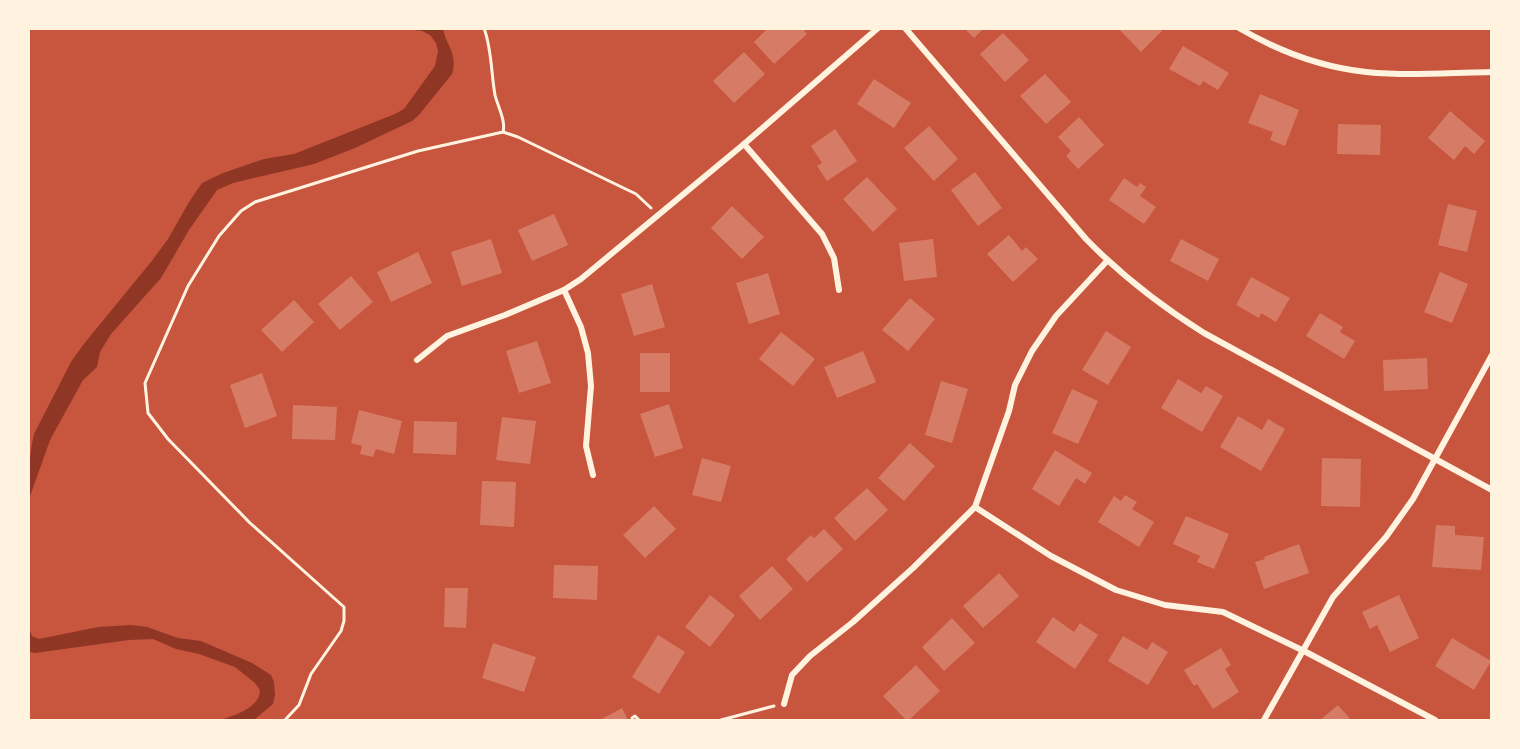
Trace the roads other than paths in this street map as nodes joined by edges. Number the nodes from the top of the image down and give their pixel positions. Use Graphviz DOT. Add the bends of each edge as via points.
graph roads {
  1 [pos="878,28"];
  2 [pos="905,28"];
  3 [pos="1239,28"];
  4 [pos="1491,72"];
  5 [pos="744,144"];
  6 [pos="1107,261"];
  7 [pos="564,290"];
  8 [pos="839,290"];
  9 [pos="1491,355"];
  10 [pos="417,360"];
  11 [pos="1434,459"];
  12 [pos="593,475"];
  13 [pos="1491,490"];
  14 [pos="975,507"];
  15 [pos="1304,651"];
  16 [pos="784,704"];
  17 [pos="1264,720"];
  18 [pos="1435,720"];
  1 -- 5 [label="street"];
  2 -- 6 [label="street"];
  3 -- 4 [label="street" via="1282,50 1339,68 1366,72"];
  5 -- 7 [label="street" via="607,259"];
  5 -- 8 [label="street" via="822,234 834,258"];
  6 -- 11 [label="street" via="1204,333"];
  6 -- 14 [label="street" via="1056,316 1032,351 1016,385"];
  7 -- 10 [label="street" via="447,336"];
  7 -- 12 [label="street" via="588,353 591,386 586,446"];
  9 -- 11 [label="street"];
  11 -- 13 [label="street"];
  11 -- 15 [label="street" via="1393,528 1333,597"];
  14 -- 15 [label="street" via="1051,556 1116,590 1165,605 1223,612"];
  14 -- 16 [label="street" via="810,656 792,675"];
  15 -- 17 [label="street"];
  15 -- 18 [label="street"];
}
